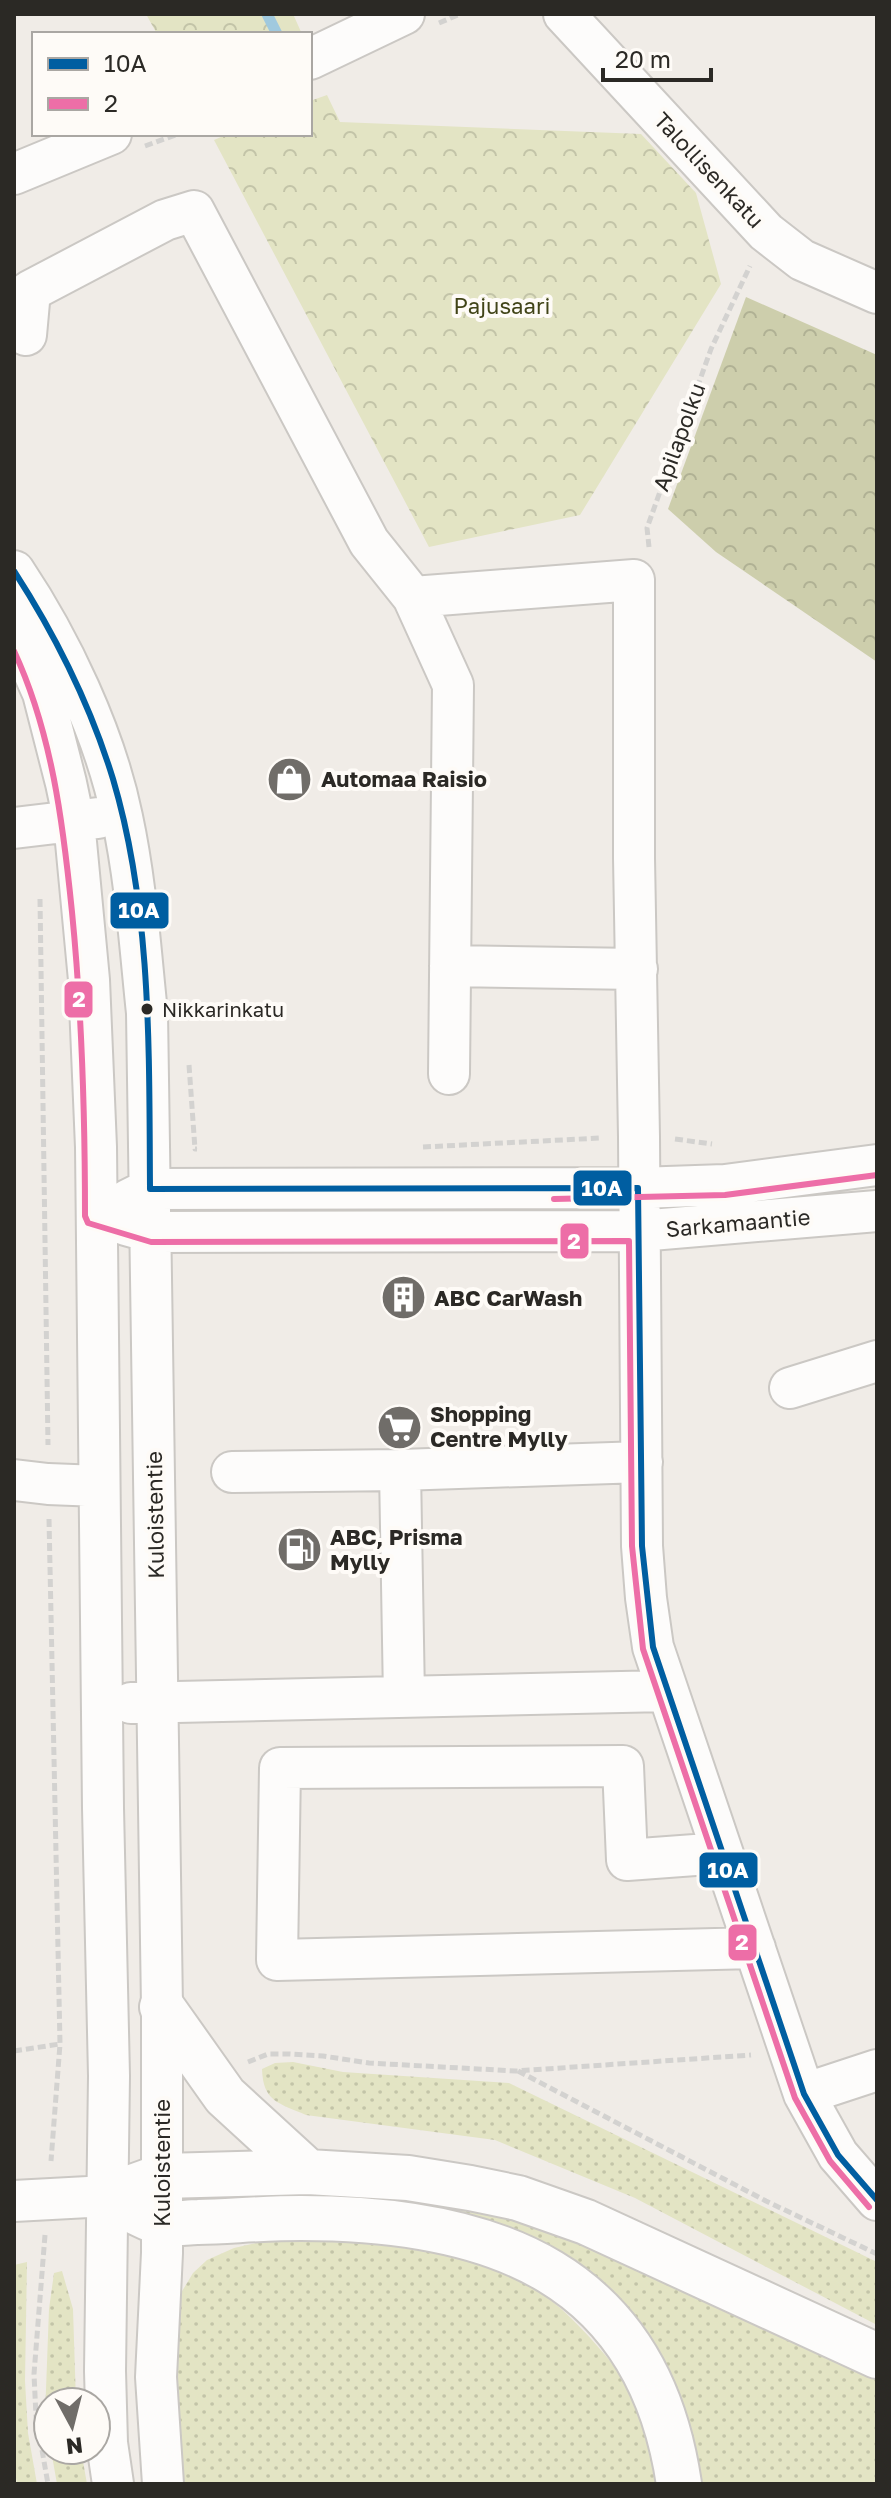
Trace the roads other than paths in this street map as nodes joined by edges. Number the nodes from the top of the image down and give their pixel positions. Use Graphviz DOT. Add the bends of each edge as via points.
graph roads {
  1 [pos="404,14"];
  2 [pos="564,14"];
  3 [pos="352,25"];
  4 [pos="312,57"];
  5 [pos="106,136"];
  6 [pos="14,174"];
  7 [pos="877,293"];
  8 [pos="26,335"];
  9 [pos="14,571"];
  10 [pos="413,597"];
  11 [pos="14,628"];
  12 [pos="122,815"];
  13 [pos="74,821"];
  14 [pos="14,828"];
  15 [pos="450,966"];
  16 [pos="637,969"];
  17 [pos="449,1074"];
  18 [pos="877,1165"];
  19 [pos="638,1188"];
  20 [pos="150,1189"];
  21 [pos="877,1211"];
  22 [pos="95,1216"];
  23 [pos="639,1231"];
  24 [pos="151,1232"];
  25 [pos="877,1361"];
  26 [pos="790,1388"];
  27 [pos="642,1462"];
  28 [pos="400,1470"];
  29 [pos="232,1472"];
  30 [pos="31,1482"];
  31 [pos="99,1486"];
  32 [pos="667,1691"];
  33 [pos="404,1697"];
  34 [pos="157,1702"];
  35 [pos="103,1703"];
  36 [pos="722,1853"];
  37 [pos="755,1948"];
  38 [pos="162,2007"];
  39 [pos="877,2070"];
  40 [pos="804,2094"];
  41 [pos="308,2172"];
  42 [pos="163,2176"];
  43 [pos="107,2196"];
  44 [pos="31,2200"];
  45 [pos="877,2200"];
  46 [pos="162,2223"];
  47 [pos="877,2356"];
  48 [pos="113,2484"];
  49 [pos="163,2484"];
  50 [pos="679,2484"];
  1 -- 3 [label="street"];
  2 -- 7 [label="street, Talollisenkatu" via="766,232 802,260"];
  3 -- 4 [label="street"];
  5 -- 6 [label="street"];
  8 -- 10 [label="street" via="30,291 165,220 194,211 369,542"];
  9 -- 12 [label="street, Kuloistentie" via="73,676"];
  10 -- 15 [label="street" via="453,685"];
  10 -- 16 [label="street" via="642,569 634,858"];
  11 -- 13 [label="street" via="55,730"];
  12 -- 13 [label="street"];
  12 -- 20 [label="street, Kuloistentie" via="147,1013"];
  13 -- 14 [label="street"];
  13 -- 22 [label="street" via="89,980"];
  15 -- 16 [label="street"];
  15 -- 17 [label="street"];
  16 -- 19 [label="street"];
  18 -- 19 [label="street, Sarkamaantie" via="725,1185"];
  19 -- 20 [label="street, Sarkamaantie"];
  19 -- 23 [label="street"];
  20 -- 22 [label="street, Sarkamaantie"];
  20 -- 24 [label="street, Kuloistentie"];
  21 -- 23 [label="street, Sarkamaantie"];
  22 -- 24 [label="street, Sarkamaantie"];
  22 -- 31 [label="street"];
  23 -- 24 [label="street, Sarkamaantie"];
  23 -- 27 [label="street"];
  24 -- 34 [label="street, Kuloistentie"];
  25 -- 26 [label="street"];
  27 -- 28 [label="street"];
  27 -- 32 [label="street" via="646,1598"];
  28 -- 29 [label="street"];
  28 -- 33 [label="street"];
  30 -- 31 [label="street"];
  31 -- 35 [label="street"];
  32 -- 33 [label="street"];
  32 -- 36 [label="street"];
  33 -- 34 [label="street"];
  34 -- 35 [label="street"];
  34 -- 38 [label="street, Kuloistentie"];
  35 -- 43 [label="street"];
  36 -- 37 [label="street"];
  36 -- 37 [label="street" via="627,1860 623,1766 280,1768 277,1960"];
  37 -- 40 [label="street"];
  38 -- 41 [label="highway" via="225,2096"];
  38 -- 42 [label="street, Kuloistentie"];
  39 -- 40 [label="street"];
  40 -- 45 [label="street" via="838,2155"];
  41 -- 42 [label="highway"];
  41 -- 47 [label="highway" via="408,2178 518,2198 586,2222"];
  42 -- 43 [label="highway"];
  42 -- 46 [label="street, Kuloistentie"];
  43 -- 44 [label="street"];
  43 -- 46 [label="highway"];
  43 -- 48 [label="street" via="105,2371"];
  46 -- 49 [label="street, Kuloistentie" via="156,2377"];
  46 -- 50 [label="highway" via="366,2221 464,2236 552,2271 598,2308 635,2353 670,2436"];
}
